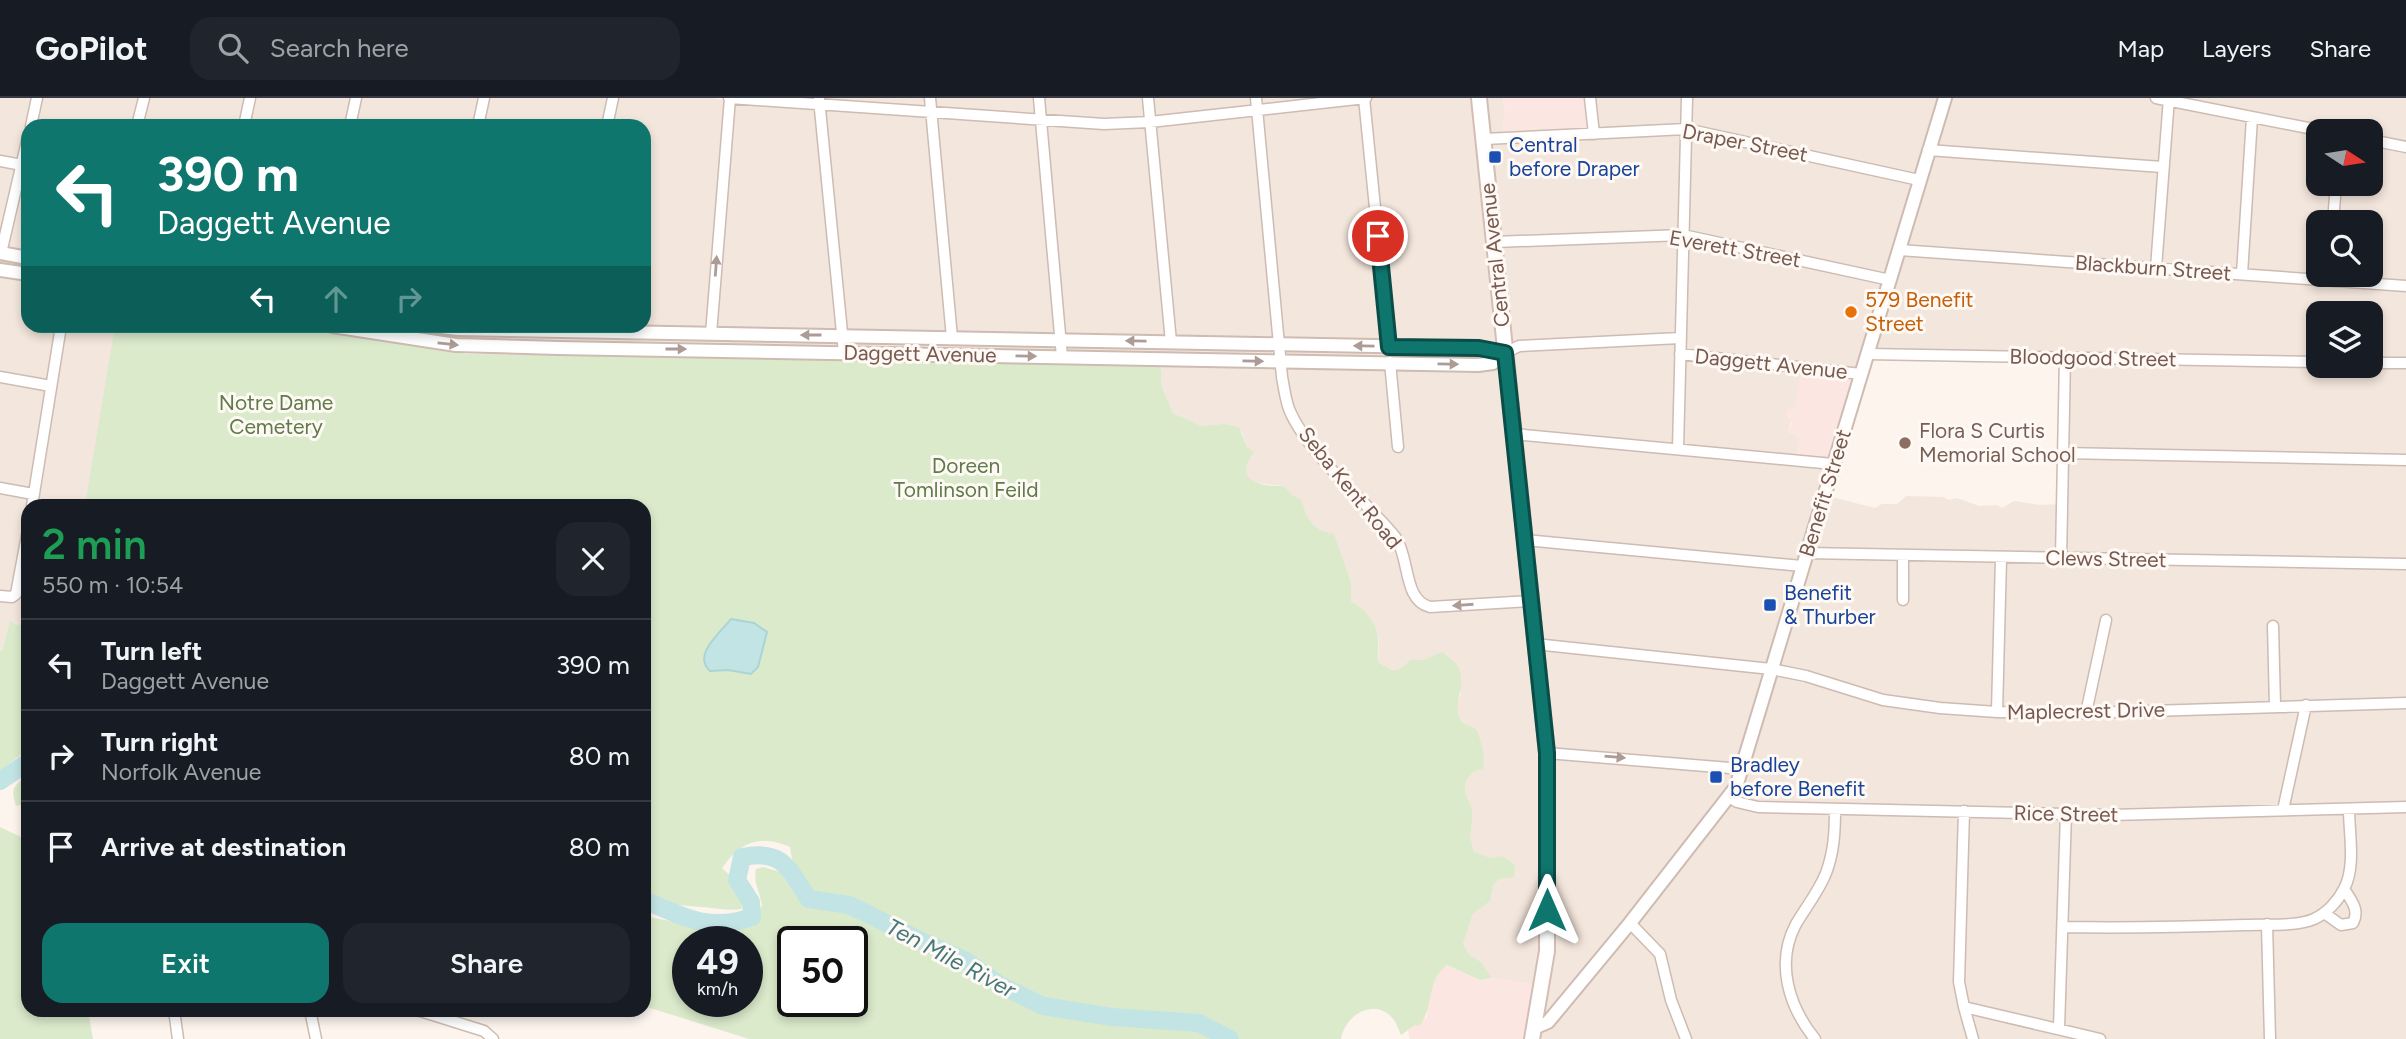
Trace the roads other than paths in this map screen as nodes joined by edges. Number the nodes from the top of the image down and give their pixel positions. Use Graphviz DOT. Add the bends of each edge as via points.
graph roads {
  1 [pos="37,98"];
  2 [pos="144,98"];
  3 [pos="250,98"];
  4 [pos="356,98"];
  5 [pos="484,98"];
  6 [pos="613,98"];
  7 [pos="729,98"];
  8 [pos="930,98"];
  9 [pos="1039,98"];
  10 [pos="1148,98"];
  11 [pos="1256,98"];
  12 [pos="1365,98"];
  13 [pos="1479,98"];
  14 [pos="1590,98"];
  15 [pos="1687,98"];
  16 [pos="1945,98"];
  17 [pos="2156,98"];
  18 [pos="2169,99"];
  19 [pos="819,101"];
  20 [pos="1257,110"];
  21 [pos="932,112"];
  22 [pos="2252,118"];
  23 [pos="32,119"];
  24 [pos="139,119"];
  25 [pos="246,119"];
  26 [pos="352,119"];
  27 [pos="480,119"];
  28 [pos="608,119"];
  29 [pos="1041,120"];
  30 [pos="1150,121"];
  31 [pos="2306,128"];
  32 [pos="1686,129"];
  33 [pos="1594,134"];
  34 [pos="1484,139"];
  35 [pos="2384,143"];
  36 [pos="2406,147"];
  37 [pos="1928,150"];
  38 [pos="0,161"];
  39 [pos="21,165"];
  40 [pos="2162,167"];
  41 [pos="21,169"];
  42 [pos="1919,180"];
  43 [pos="1683,235"];
  44 [pos="1495,242"];
  45 [pos="1899,250"];
  46 [pos="1,253"];
  47 [pos="21,257"];
  48 [pos="2156,268"];
  49 [pos="0,270"];
  50 [pos="21,273"];
  51 [pos="2242,274"];
  52 [pos="2306,276"];
  53 [pos="1890,280"];
  54 [pos="2383,283"];
  55 [pos="2406,286"];
  56 [pos="651,332"];
  57 [pos="60,333"];
  58 [pos="376,333"];
  59 [pos="560,333"];
  60 [pos="711,334"];
  61 [pos="842,335"];
  62 [pos="952,338"];
  63 [pos="1680,338"];
  64 [pos="1062,339"];
  65 [pos="1171,342"];
  66 [pos="1280,344"];
  67 [pos="1389,347"];
  68 [pos="558,348"];
  69 [pos="844,353"];
  70 [pos="1505,353"];
  71 [pos="1680,354"];
  72 [pos="1867,354"];
  73 [pos="1062,357"];
  74 [pos="2065,358"];
  75 [pos="1282,361"];
  76 [pos="1390,362"];
  77 [pos="2306,362"];
  78 [pos="2383,363"];
  79 [pos="2406,363"];
  80 [pos="1861,373"];
  81 [pos="0,377"];
  82 [pos="51,386"];
  83 [pos="1514,434"];
  84 [pos="1398,447"];
  85 [pos="1678,449"];
  86 [pos="2063,453"];
  87 [pos="2406,460"];
  88 [pos="1833,464"];
  89 [pos="0,488"];
  90 [pos="33,494"];
  91 [pos="33,499"];
  92 [pos="1525,540"];
  93 [pos="1806,553"];
  94 [pos="1903,556"];
  95 [pos="2001,558"];
  96 [pos="2061,558"];
  97 [pos="2406,564"];
  98 [pos="1802,566"];
  99 [pos="21,571"];
  100 [pos="0,596"];
  101 [pos="1903,600"];
  102 [pos="1531,601"];
  103 [pos="2106,620"];
  104 [pos="2273,626"];
  105 [pos="1535,644"];
  106 [pos="1771,669"];
  107 [pos="2406,703"];
  108 [pos="2306,705"];
  109 [pos="2275,706"];
  110 [pos="1997,712"];
  111 [pos="2085,713"];
  112 [pos="1547,753"];
  113 [pos="1742,769"];
  114 [pos="1729,797"];
  115 [pos="2406,807"];
  116 [pos="1835,809"];
  117 [pos="2349,809"];
  118 [pos="2283,810"];
  119 [pos="1964,811"];
  120 [pos="2066,813"];
  121 [pos="2344,888"];
  122 [pos="2324,913"];
  123 [pos="1630,923"];
  124 [pos="2267,924"];
  125 [pos="2063,927"];
  126 [pos="1964,1007"];
  127 [pos="175,1017"];
  128 [pos="311,1017"];
  129 [pos="439,1017"];
  130 [pos="2059,1028"];
  131 [pos="1533,1033"];
  132 [pos="178,1039"];
  133 [pos="316,1039"];
  134 [pos="493,1039"];
  135 [pos="1686,1039"];
  136 [pos="1815,1039"];
  137 [pos="1973,1039"];
  138 [pos="2100,1039"];
  139 [pos="2270,1039"];
  1 -- 23 [label="street"];
  2 -- 24 [label="street"];
  3 -- 25 [label="street"];
  4 -- 26 [label="street"];
  5 -- 27 [label="street"];
  6 -- 28 [label="street"];
  7 -- 19 [label="street"];
  60 -- 7 [label="street, one-way"];
  8 -- 21 [label="street"];
  9 -- 29 [label="street"];
  10 -- 30 [label="street"];
  11 -- 20 [label="street, Seba Kent Road"];
  12 -- 20 [label="street"];
  12 -- 67 [label="street"];
  13 -- 34 [label="main road, Central Avenue"];
  14 -- 33 [label="street"];
  15 -- 32 [label="street"];
  16 -- 37 [label="street, Benefit Street"];
  17 -- 18 [label="street"];
  18 -- 22 [label="street"];
  18 -- 40 [label="street"];
  19 -- 21 [label="street"];
  19 -- 61 [label="street"];
  20 -- 30 [label="street"];
  20 -- 66 [label="street, Seba Kent Road"];
  21 -- 29 [label="street"];
  21 -- 62 [label="street"];
  22 -- 31 [label="street"];
  22 -- 51 [label="street"];
  29 -- 30 [label="street"];
  29 -- 64 [label="street"];
  30 -- 65 [label="street"];
  32 -- 33 [label="street, Draper Street"];
  32 -- 42 [label="street, Draper Street"];
  32 -- 43 [label="street"];
  33 -- 34 [label="street, Draper Street"];
  34 -- 44 [label="main road, Central Avenue"];
  35 -- 36 [label="street"];
  37 -- 40 [label="street"];
  37 -- 42 [label="street, Benefit Street"];
  38 -- 39 [label="street"];
  40 -- 48 [label="street"];
  41 -- 46 [label="street"];
  42 -- 45 [label="street, Benefit Street"];
  43 -- 44 [label="street, Everett Street"];
  43 -- 53 [label="street, Everett Street"];
  43 -- 63 [label="street"];
  44 -- 70 [label="main road, Central Avenue"];
  45 -- 48 [label="street, Blackburn Street"];
  45 -- 53 [label="street, Benefit Street"];
  46 -- 47 [label="street"];
  48 -- 51 [label="street, Blackburn Street"];
  49 -- 50 [label="street"];
  51 -- 52 [label="street, Blackburn Street"];
  53 -- 72 [label="street, Benefit Street"];
  54 -- 55 [label="street, Blackburn Street"];
  56 -- 60 [label="street, Daggett Avenue"];
  57 -- 82 [label="street"];
  58 -- 68 [label="street, Daggett Avenue, one-way" via="445,344"];
  59 -- 68 [label="street"];
  61 -- 60 [label="street, Daggett Avenue, one-way"];
  61 -- 62 [label="street, Daggett Avenue"];
  61 -- 69 [label="street"];
  62 -- 64 [label="street, Daggett Avenue"];
  63 -- 70 [label="street, Daggett Avenue" via="1519,346"];
  63 -- 71 [label="street"];
  65 -- 64 [label="street, Daggett Avenue, one-way"];
  64 -- 73 [label="street"];
  65 -- 66 [label="street, Daggett Avenue"];
  67 -- 66 [label="street, Daggett Avenue, one-way"];
  66 -- 75 [label="street, Seba Kent Road"];
  67 -- 70 [label="street, Daggett Avenue" via="1479,348"];
  68 -- 69 [label="street, Daggett Avenue, one-way"];
  69 -- 73 [label="street, Daggett Avenue, one-way"];
  76 -- 70 [label="street, Daggett Avenue, one-way" via="1486,364"];
  70 -- 83 [label="main road, Central Avenue"];
  71 -- 80 [label="street, Daggett Avenue"];
  71 -- 85 [label="street"];
  72 -- 74 [label="street, Bloodgood Street"];
  72 -- 80 [label="street, Benefit Street"];
  73 -- 75 [label="street, Daggett Avenue, one-way"];
  74 -- 77 [label="street, Bloodgood Street"];
  74 -- 86 [label="street"];
  75 -- 76 [label="street, Daggett Avenue"];
  102 -- 75 [label="street, Seba Kent Road, one-way" via="1430,607 1417,602 1395,537 1299,428 1289,409"];
  76 -- 84 [label="street"];
  78 -- 79 [label="street"];
  80 -- 88 [label="street, Benefit Street"];
  81 -- 82 [label="street"];
  82 -- 90 [label="street"];
  83 -- 85 [label="street"];
  83 -- 92 [label="main road, Central Avenue"];
  85 -- 88 [label="street"];
  86 -- 87 [label="street"];
  86 -- 96 [label="street"];
  88 -- 93 [label="street, Benefit Street"];
  89 -- 90 [label="street"];
  90 -- 91 [label="street"];
  92 -- 98 [label="street"];
  92 -- 102 [label="main road, Central Avenue"];
  93 -- 94 [label="street, Clews Street"];
  93 -- 98 [label="street, Benefit Street"];
  94 -- 95 [label="street, Clews Street"];
  94 -- 101 [label="street"];
  95 -- 96 [label="street, Clews Street"];
  95 -- 110 [label="street"];
  96 -- 97 [label="street, Clews Street"];
  98 -- 106 [label="street, Benefit Street"];
  99 -- 100 [label="street" via="12,597"];
  102 -- 105 [label="main road, Central Avenue"];
  103 -- 111 [label="street"];
  104 -- 109 [label="street"];
  105 -- 106 [label="street, Maplecrest Drive"];
  105 -- 112 [label="main road, Central Avenue"];
  106 -- 110 [label="street, Maplecrest Drive" via="1883,700"];
  106 -- 113 [label="street, Benefit Street"];
  107 -- 108 [label="street, Maplecrest Drive"];
  108 -- 109 [label="street, Maplecrest Drive"];
  108 -- 118 [label="street"];
  109 -- 111 [label="street, Maplecrest Drive"];
  110 -- 111 [label="street, Maplecrest Drive"];
  112 -- 113 [label="street, one-way"];
  112 -- 131 [label="main road, Central Avenue" via="1547,951"];
  113 -- 114 [label="street, Benefit Street"];
  114 -- 116 [label="street, Rice Street" via="1749,807"];
  114 -- 123 [label="street, Benefit Street"];
  115 -- 117 [label="street, Rice Street"];
  116 -- 119 [label="street, Rice Street"];
  116 -- 136 [label="street" via="1834,842 1826,874 1796,925 1786,961 1791,999"];
  117 -- 118 [label="street, Rice Street"];
  117 -- 121 [label="street" via="2350,867"];
  118 -- 120 [label="street, Rice Street"];
  119 -- 120 [label="street, Rice Street"];
  119 -- 126 [label="street" via="1959,982"];
  120 -- 125 [label="street"];
  121 -- 122 [label="street"];
  121 -- 122 [label="street" via="2357,915 2353,923 2341,925"];
  122 -- 124 [label="street" via="2305,921"];
  123 -- 131 [label="street, Benefit Street" via="1548,1022"];
  123 -- 135 [label="street" via="1660,954"];
  124 -- 125 [label="street"];
  124 -- 139 [label="street"];
  125 -- 130 [label="street"];
  126 -- 130 [label="street"];
  126 -- 137 [label="street"];
  127 -- 132 [label="street"];
  128 -- 133 [label="street"];
  129 -- 134 [label="street" via="484,1031"];
  130 -- 138 [label="street"];
}
